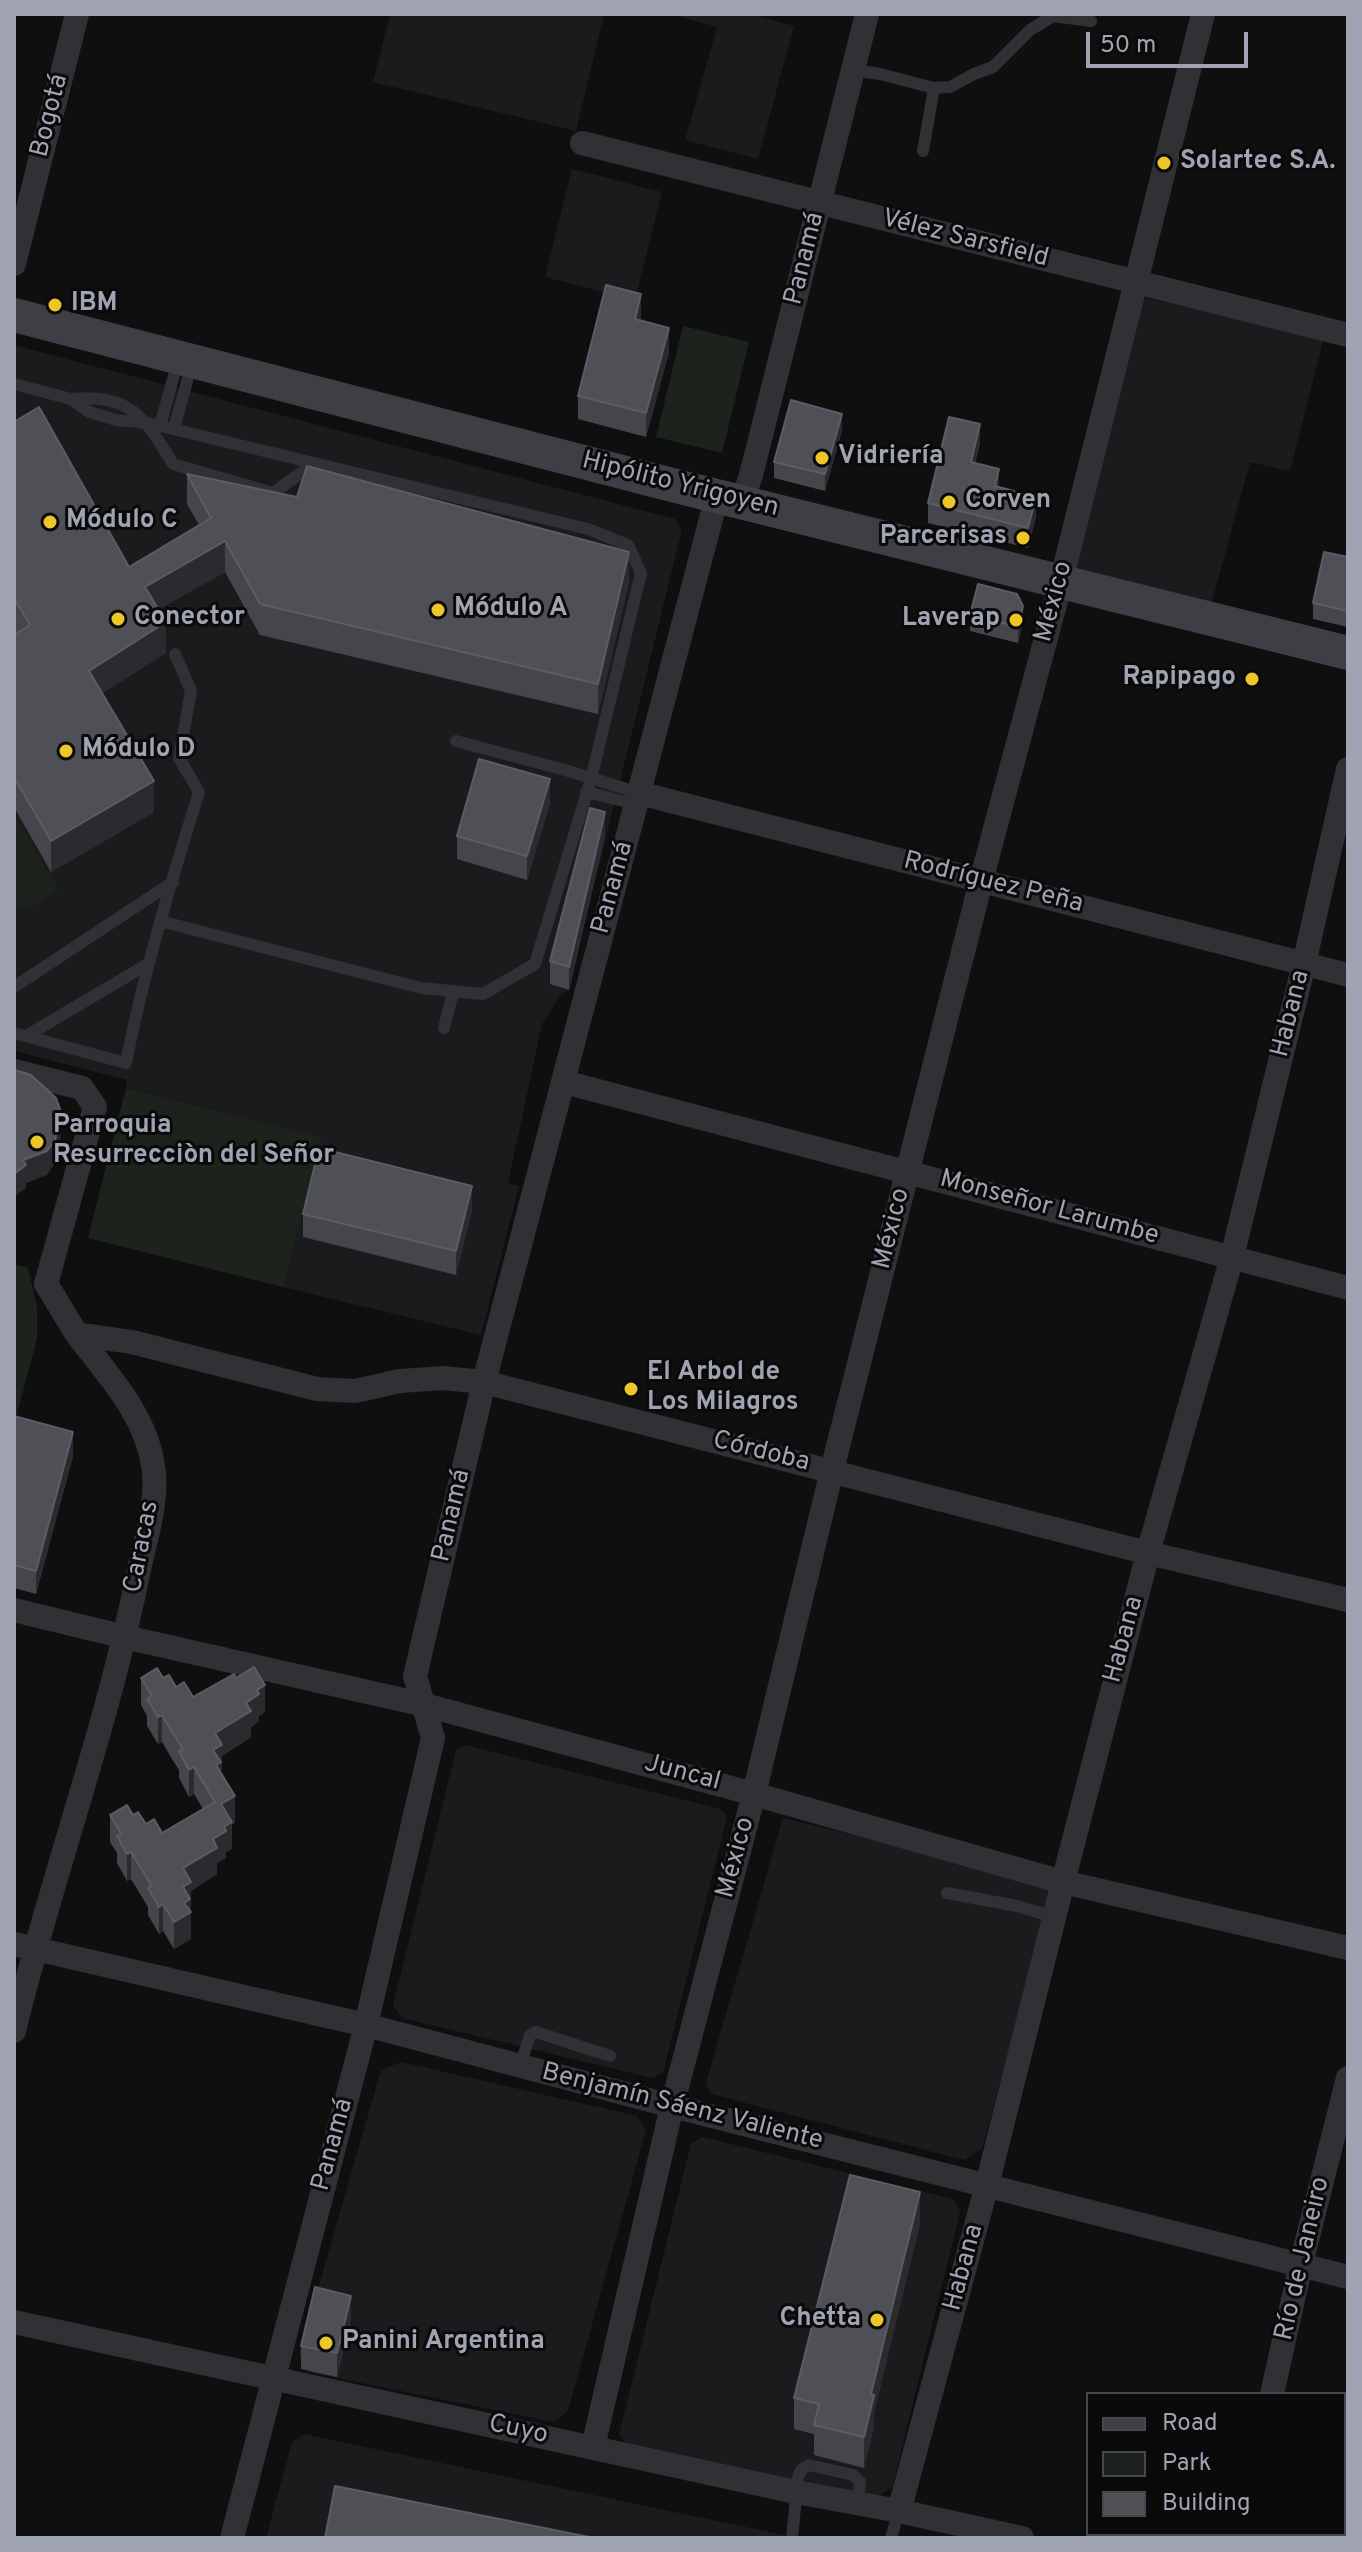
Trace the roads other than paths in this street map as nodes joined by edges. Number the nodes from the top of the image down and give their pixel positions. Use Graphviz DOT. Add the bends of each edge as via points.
graph roads {
  1 [pos="77,14"];
  2 [pos="867,14"];
  3 [pos="1203,14"];
  4 [pos="1091,21"];
  5 [pos="853,70"];
  6 [pos="934,88"];
  7 [pos="582,143"];
  8 [pos="923,151"];
  9 [pos="820,203"];
  10 [pos="14,264"];
  11 [pos="1135,282"];
  12 [pos="14,315"];
  13 [pos="1348,335"];
  14 [pos="185,360"];
  15 [pos="14,384"];
  16 [pos="154,424"];
  17 [pos="174,429"];
  18 [pos="315,463"];
  19 [pos="729,499"];
  20 [pos="1061,582"];
  21 [pos="1348,653"];
  22 [pos="175,654"];
  23 [pos="456,741"];
  24 [pos="1348,769"];
  25 [pos="591,779"];
  26 [pos="586,792"];
  27 [pos="637,798"];
  28 [pos="981,881"];
  29 [pos="173,882"];
  30 [pos="160,921"];
  31 [pos="148,964"];
  32 [pos="1304,964"];
  33 [pos="1348,975"];
  34 [pos="14,987"];
  35 [pos="453,992"];
  36 [pos="444,1028"];
  37 [pos="20,1034"];
  38 [pos="14,1071"];
  39 [pos="564,1082"];
  40 [pos="907,1172"];
  41 [pos="1232,1257"];
  42 [pos="1348,1288"];
  43 [pos="77,1334"];
  44 [pos="484,1382"];
  45 [pos="832,1470"];
  46 [pos="1148,1553"];
  47 [pos="1348,1600"];
  48 [pos="14,1610"];
  49 [pos="125,1637"];
  50 [pos="425,1705"];
  51 [pos="754,1794"];
  52 [pos="1063,1882"];
  53 [pos="947,1893"];
  54 [pos="1054,1917"];
  55 [pos="24,1946"];
  56 [pos="1348,1948"];
  57 [pos="14,1963"];
  58 [pos="366,2025"];
  59 [pos="14,2031"];
  60 [pos="610,2056"];
  61 [pos="520,2066"];
  62 [pos="1348,2078"];
  63 [pos="672,2106"];
  64 [pos="987,2185"];
  65 [pos="1301,2264"];
  66 [pos="1348,2277"];
  67 [pos="14,2322"];
  68 [pos="274,2378"];
  69 [pos="1272,2392"];
  70 [pos="593,2447"];
  71 [pos="796,2492"];
  72 [pos="899,2511"];
  73 [pos="232,2538"];
  74 [pos="792,2538"];
  75 [pos="891,2538"];
  76 [pos="1022,2538"];
  1 -- 10 [label="street, Bogotá"];
  2 -- 5 [label="street, Panamá"];
  3 -- 11 [label="street, México"];
  4 -- 6 [label="lane" via="1053,16 1030,30 993,67 950,87"];
  5 -- 6 [label="lane"];
  5 -- 9 [label="street, Panamá"];
  6 -- 8 [label="lane"];
  7 -- 9 [label="street, Vélez Sarsfield"];
  9 -- 11 [label="street, Vélez Sarsfield"];
  9 -- 19 [label="street, Panamá" via="755,460"];
  11 -- 13 [label="street, Vélez Sarsfield"];
  11 -- 20 [label="street, México"];
  12 -- 14 [label="street, Hipólito Yrigoyen"];
  14 -- 16 [label="lane"];
  14 -- 17 [label="lane"];
  14 -- 19 [label="street, Hipólito Yrigoyen"];
  15 -- 16 [label="lane" via="120,405"];
  16 -- 17 [label="lane"];
  16 -- 18 [label="lane" via="173,464 273,493"];
  17 -- 18 [label="lane"];
  18 -- 25 [label="lane" via="588,529 628,545 641,573"];
  19 -- 20 [label="street, Hipólito Yrigoyen"];
  19 -- 27 [label="street, Panamá"];
  20 -- 21 [label="street, Hipólito Yrigoyen"];
  20 -- 28 [label="street, México"];
  22 -- 29 [label="lane" via="191,691 179,758 199,792"];
  23 -- 25 [label="lane"];
  24 -- 32 [label="street, Habana"];
  25 -- 26 [label="lane"];
  25 -- 27 [label="lane"];
  26 -- 27 [label="lane"];
  26 -- 35 [label="lane" via="535,964 483,994"];
  27 -- 28 [label="street, Rodríguez Peña"];
  27 -- 39 [label="street, Panamá"];
  28 -- 32 [label="street, Rodríguez Peña"];
  28 -- 40 [label="street, México"];
  29 -- 30 [label="lane"];
  29 -- 34 [label="lane"];
  30 -- 31 [label="lane"];
  30 -- 35 [label="lane"];
  31 -- 37 [label="lane"];
  31 -- 37 [label="lane" via="126,1063"];
  32 -- 33 [label="street, Rodríguez Peña"];
  32 -- 41 [label="street, Habana"];
  35 -- 36 [label="lane"];
  38 -- 43 [label="street, Caracas" via="82,1088 95,1107 46,1284"];
  39 -- 40 [label="street, Monseñor Larumbe"];
  39 -- 44 [label="street, Panamá"];
  40 -- 41 [label="street, Monseñor Larumbe"];
  40 -- 45 [label="street, México"];
  41 -- 42 [label="street, Monseñor Larumbe"];
  41 -- 46 [label="street, Habana"];
  43 -- 44 [label="street, Córdoba" via="132,1342 317,1389 355,1391 443,1378"];
  43 -- 49 [label="street, Caracas" via="130,1406 153,1466 154,1493"];
  44 -- 45 [label="street, Córdoba"];
  44 -- 50 [label="street, Panamá" via="415,1676"];
  45 -- 46 [label="street, Córdoba"];
  45 -- 51 [label="street, México"];
  46 -- 47 [label="street, Córdoba"];
  46 -- 52 [label="street, Habana"];
  48 -- 49 [label="street, Juncal"];
  49 -- 50 [label="street, Juncal"];
  49 -- 55 [label="street, Caracas"];
  50 -- 51 [label="street, Juncal"];
  50 -- 58 [label="street, Panamá" via="433,1738"];
  51 -- 52 [label="street, Juncal"];
  51 -- 63 [label="street, México"];
  52 -- 54 [label="street, Habana"];
  52 -- 56 [label="street, Juncal"];
  53 -- 54 [label="lane"];
  54 -- 64 [label="street, Habana"];
  55 -- 57 [label="street"];
  55 -- 58 [label="street, Benjamín Sáenz Valiente"];
  55 -- 59 [label="street, Caracas"];
  58 -- 61 [label="street, Benjamín Sáenz Valiente"];
  58 -- 68 [label="street, Panamá"];
  60 -- 61 [label="lane" via="536,2032 530,2035"];
  61 -- 63 [label="street, Benjamín Sáenz Valiente"];
  62 -- 65 [label="street, Río de Janeiro"];
  63 -- 64 [label="street, Benjamín Sáenz Valiente"];
  63 -- 70 [label="street, México"];
  64 -- 65 [label="street, Benjamín Sáenz Valiente"];
  64 -- 72 [label="street, Habana"];
  65 -- 66 [label="street, Benjamín Sáenz Valiente"];
  65 -- 69 [label="street, Río de Janeiro"];
  67 -- 68 [label="street, Cuyo"];
  68 -- 70 [label="street, Cuyo"];
  68 -- 73 [label="street, Panamá"];
  70 -- 71 [label="street, Cuyo"];
  71 -- 72 [label="street, Cuyo"];
  71 -- 74 [label="lane"];
  72 -- 75 [label="lane"];
  72 -- 76 [label="street, Cuyo"];
}
